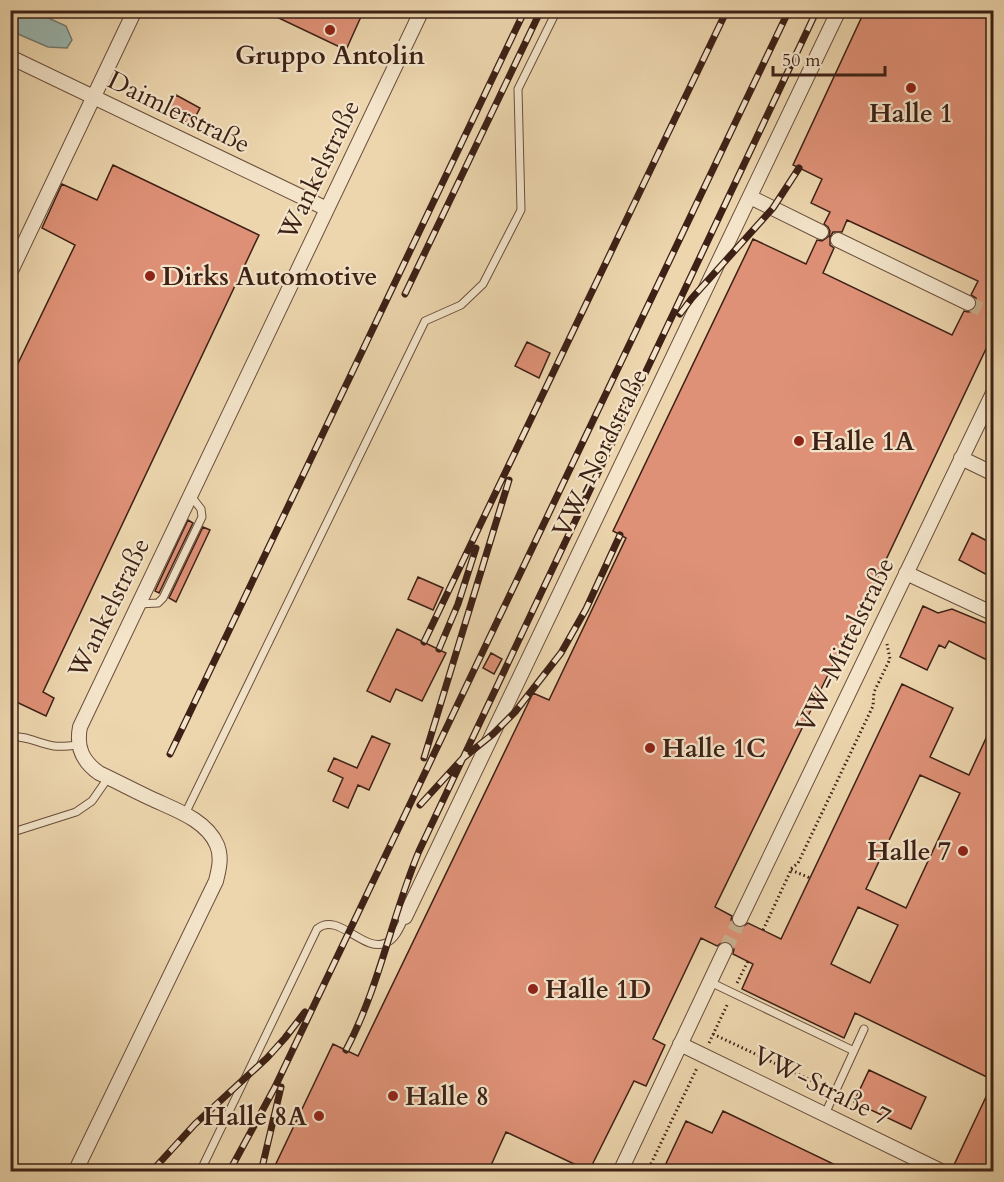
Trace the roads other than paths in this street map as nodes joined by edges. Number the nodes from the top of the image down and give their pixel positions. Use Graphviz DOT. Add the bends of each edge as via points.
graph roads {
  1 [pos="135,10"];
  2 [pos="422,10"];
  3 [pos="557,10"];
  4 [pos="839,10"];
  5 [pos="10,57"];
  6 [pos="94,98"];
  7 [pos="750,197"];
  8 [pos="327,209"];
  9 [pos="821,231"];
  10 [pos="838,240"];
  11 [pos="10,273"];
  12 [pos="968,303"];
  13 [pos="993,391"];
  14 [pos="961,458"];
  15 [pos="993,474"];
  16 [pos="190,495"];
  17 [pos="906,573"];
  18 [pos="138,604"];
  19 [pos="993,614"];
  20 [pos="10,737"];
  21 [pos="78,745"];
  22 [pos="108,778"];
  23 [pos="185,814"];
  24 [pos="10,833"];
  25 [pos="405,917"];
  26 [pos="740,920"];
  27 [pos="725,950"];
  28 [pos="710,982"];
  29 [pos="864,1029"];
  30 [pos="680,1044"];
  31 [pos="854,1051"];
  32 [pos="825,1114"];
  33 [pos="75,1172"];
  34 [pos="200,1172"];
  35 [pos="620,1172"];
  36 [pos="943,1172"];
  1 -- 6 [label="street"];
  2 -- 8 [label="street, Wankelstraße"];
  3 -- 23 [label="lane" via="518,89 521,210 483,284 461,305 424,321"];
  4 -- 7 [label="street, VW-Nordstraße"];
  5 -- 6 [label="street, Daimlerstraße"];
  6 -- 8 [label="street, Daimlerstraße"];
  6 -- 11 [label="street"];
  7 -- 9 [label="street"];
  7 -- 25 [label="street, VW-Nordstraße"];
  8 -- 16 [label="street, Wankelstraße"];
  10 -- 12 [label="street"];
  13 -- 14 [label="street, VW-Mittelstraße"];
  14 -- 15 [label="street"];
  14 -- 17 [label="street, VW-Mittelstraße"];
  16 -- 18 [label="street, Wankelstraße"];
  16 -- 18 [label="lane" via="202,517 163,598 158,603"];
  17 -- 19 [label="street"];
  17 -- 26 [label="street, VW-Mittelstraße"];
  18 -- 21 [label="street, Wankelstraße" via="83,718"];
  20 -- 21 [label="lane" via="26,737 53,746"];
  21 -- 22 [label="street" via="85,761"];
  22 -- 23 [label="street"];
  22 -- 24 [label="lane" via="92,801 76,812"];
  23 -- 33 [label="street" via="202,826 216,844 220,867 216,881"];
  25 -- 34 [label="lane" via="391,940 380,944 333,924 317,929"];
  27 -- 28 [label="street"];
  28 -- 30 [label="street"];
  28 -- 31 [label="lane"];
  29 -- 31 [label="lane"];
  30 -- 32 [label="street, VW-Straße 7"];
  30 -- 35 [label="street"];
  31 -- 32 [label="lane"];
  32 -- 36 [label="street, VW-Straße 7"];
}
